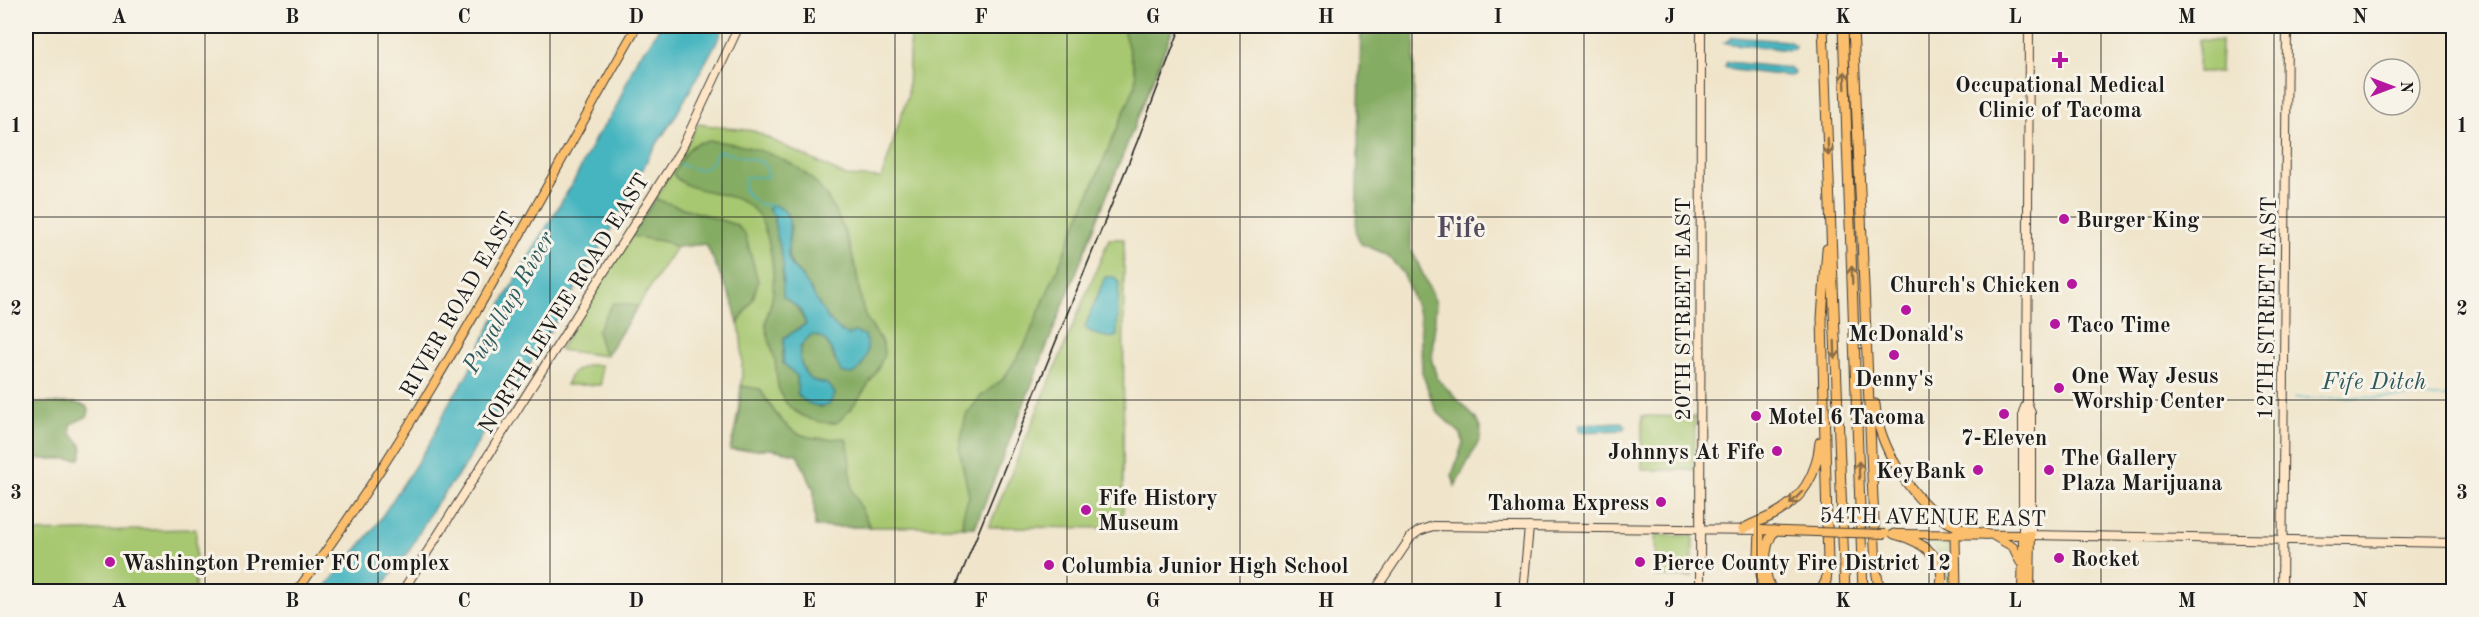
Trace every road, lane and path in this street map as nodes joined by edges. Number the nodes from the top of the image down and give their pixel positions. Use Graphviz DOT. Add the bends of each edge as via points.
graph roads {
  1 [pos="636,26"];
  2 [pos="739,26"];
  3 [pos="1701,26"];
  4 [pos="1823,26"];
  5 [pos="1843,26"];
  6 [pos="1853,26"];
  7 [pos="2029,26"];
  8 [pos="2288,26"];
  9 [pos="1859,160"];
  10 [pos="1830,208"];
  11 [pos="1824,404"];
  12 [pos="1529,526"];
  13 [pos="1701,528"];
  14 [pos="1743,529"];
  15 [pos="1760,530"];
  16 [pos="1774,531"];
  17 [pos="1890,534"];
  18 [pos="1955,534"];
  19 [pos="1989,534"];
  20 [pos="2027,535"];
  21 [pos="2282,541"];
  22 [pos="2454,543"];
  23 [pos="2022,576"];
  24 [pos="296,591"];
  25 [pos="402,591"];
  26 [pos="1374,591"];
  27 [pos="1523,591"];
  28 [pos="1700,591"];
  29 [pos="1763,591"];
  30 [pos="1773,591"];
  31 [pos="1820,591"];
  32 [pos="1845,591"];
  33 [pos="1863,591"];
  34 [pos="1880,591"];
  35 [pos="1939,591"];
  36 [pos="1956,591"];
  37 [pos="2022,591"];
  38 [pos="2030,591"];
  39 [pos="2282,591"];
  1 -- 24 [label="main road, RIVER ROAD EAST" via="418,409"];
  2 -- 25 [label="main road, NORTH LEVEE ROAD EAST" via="681,150"];
  3 -- 13 [label="main road, 20TH STREET EAST"];
  4 -- 10 [label="highway, one-way"];
  33 -- 5 [label="highway, one-way"];
  6 -- 9 [label="highway"];
  7 -- 20 [label="main road" via="2027,402 2023,412"];
  8 -- 21 [label="main road, 12TH STREET EAST"];
  9 -- 19 [label="highway" via="1875,407 1883,442 1893,462 1932,510 1956,526"];
  9 -- 34 [label="highway"];
  10 -- 11 [label="highway" via="1822,318"];
  10 -- 32 [label="highway, one-way"];
  11 -- 14 [label="highway, one-way" via="1818,460 1808,484 1781,510"];
  11 -- 31 [label="highway" via="1828,564"];
  12 -- 13 [label="main road, 54TH AVENUE EAST"];
  12 -- 26 [label="main road, 54TH AVENUE EAST" via="1427,528 1414,535"];
  12 -- 27 [label="main road"];
  13 -- 14 [label="main road, 54TH AVENUE EAST"];
  13 -- 28 [label="main road, 20TH STREET EAST"];
  14 -- 15 [label="main road, 54TH AVENUE EAST"];
  15 -- 16 [label="main road, 54TH AVENUE EAST"];
  15 -- 29 [label="highway"];
  16 -- 17 [label="main road, 54TH AVENUE EAST, bridge"];
  16 -- 30 [label="highway" via="1767,544 1766,572"];
  17 -- 18 [label="main road, 54TH AVENUE EAST"];
  17 -- 35 [label="highway" via="1922,545 1937,559 1942,575"];
  18 -- 19 [label="main road, 54TH AVENUE EAST"];
  18 -- 36 [label="highway"];
  19 -- 20 [label="main road, 54TH AVENUE EAST"];
  19 -- 23 [label="main road" via="2013,547"];
  20 -- 21 [label="main road, 54TH AVENUE EAST"];
  20 -- 23 [label="main road"];
  20 -- 38 [label="main road"];
  21 -- 22 [label="main road, 54TH AVENUE EAST"];
  21 -- 39 [label="main road, 12TH STREET EAST"];
  23 -- 37 [label="main road"];
}
